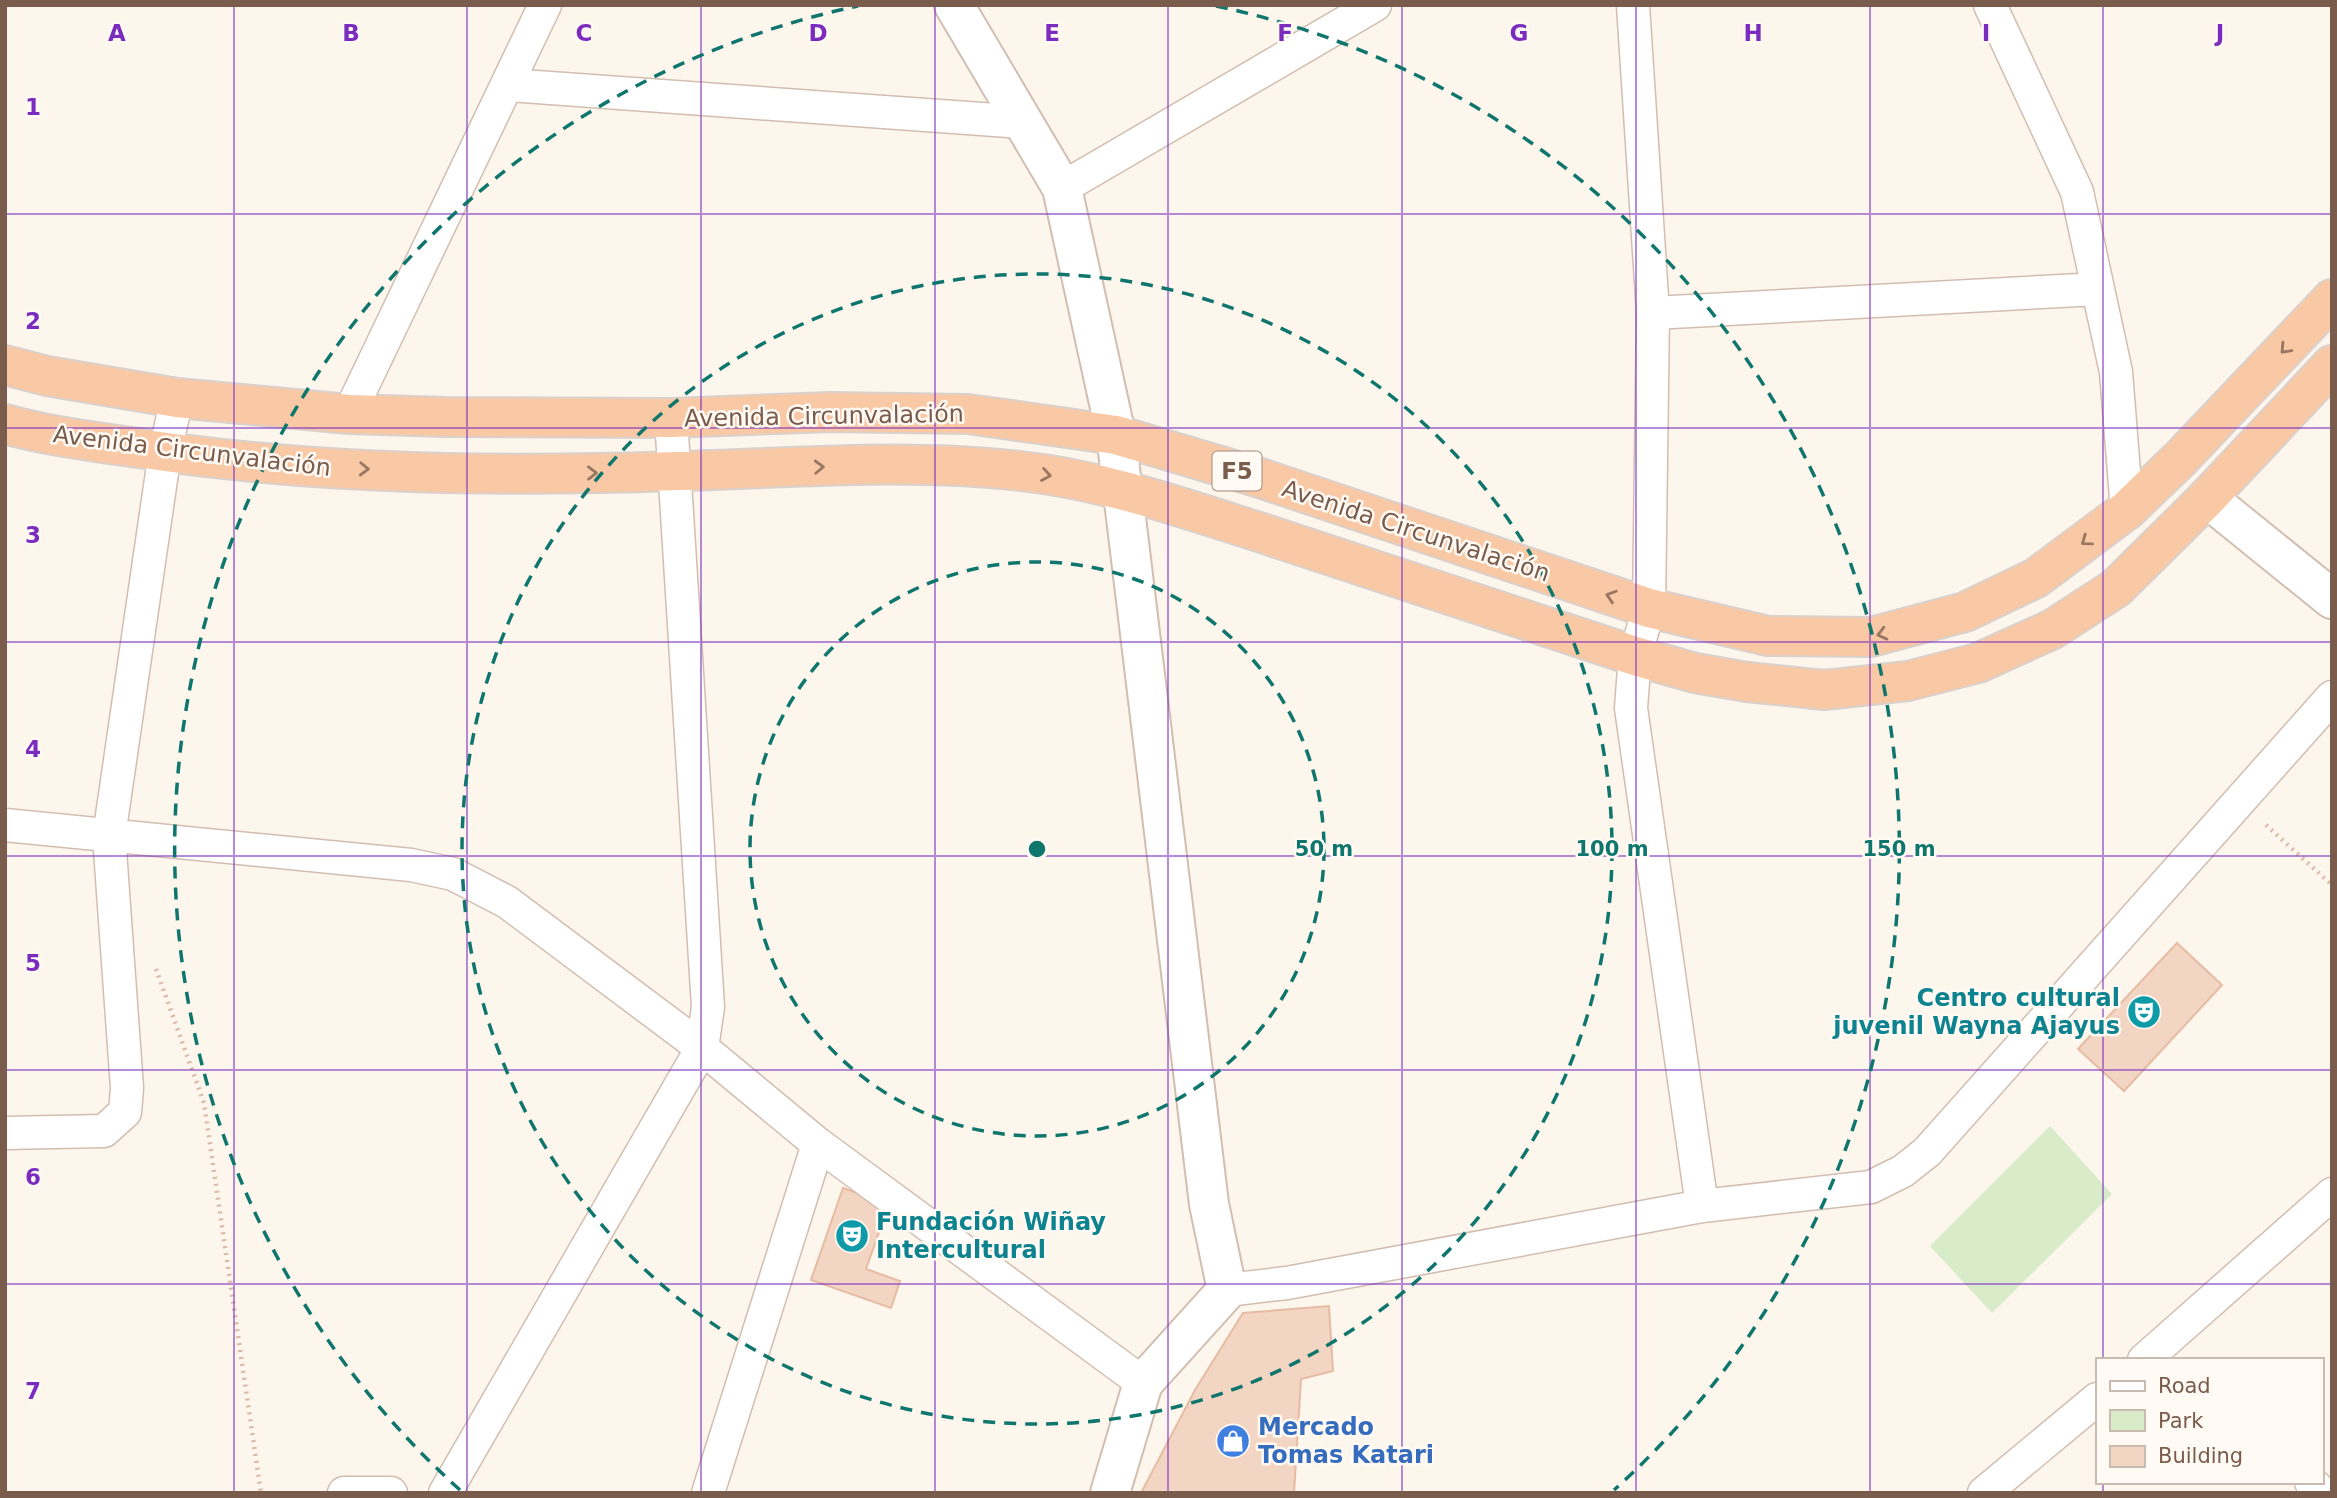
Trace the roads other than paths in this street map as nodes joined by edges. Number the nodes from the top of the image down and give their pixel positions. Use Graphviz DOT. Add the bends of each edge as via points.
graph roads {
  1 [pos="545,5"];
  2 [pos="954,5"];
  3 [pos="1375,5"];
  4 [pos="1633,5"];
  5 [pos="1990,5"];
  6 [pos="508,85"];
  7 [pos="1023,122"];
  8 [pos="1062,188"];
  9 [pos="2098,289"];
  10 [pos="2332,299"];
  11 [pos="1653,313"];
  12 [pos="5,365"];
  13 [pos="2332,365"];
  14 [pos="177,398"];
  15 [pos="349,414"];
  16 [pos="671,418"];
  17 [pos="5,425"];
  18 [pos="1116,435"];
  19 [pos="166,452"];
  20 [pos="2180,459"];
  21 [pos="674,471"];
  22 [pos="1121,489"];
  23 [pos="2207,498"];
  24 [pos="2127,510"];
  25 [pos="2332,599"];
  26 [pos="1649,608"];
  27 [pos="1635,656"];
  28 [pos="2332,697"];
  29 [pos="5,825"];
  30 [pos="109,836"];
  31 [pos="702,1048"];
  32 [pos="5,1133"];
  33 [pos="818,1144"];
  34 [pos="2332,1195"];
  35 [pos="1702,1206"];
  36 [pos="1227,1290"];
  37 [pos="2161,1355"];
  38 [pos="1143,1383"];
  39 [pos="2096,1400"];
  40 [pos="344,1493"];
  41 [pos="391,1493"];
  42 [pos="445,1493"];
  43 [pos="708,1493"];
  44 [pos="1110,1493"];
  45 [pos="1984,1493"];
  1 -- 6 [label="street"];
  2 -- 7 [label="street"];
  3 -- 8 [label="street"];
  4 -- 11 [label="street"];
  5 -- 9 [label="street" via="2077,192"];
  6 -- 7 [label="street"];
  6 -- 15 [label="street"];
  7 -- 8 [label="street"];
  8 -- 18 [label="street"];
  9 -- 11 [label="street"];
  9 -- 24 [label="street" via="2116,372"];
  10 -- 20 [label="highway, Avenida Circunvalación / F5, one-way"];
  11 -- 26 [label="street"];
  12 -- 14 [label="highway, Avenida Circunvalación / F5"];
  13 -- 23 [label="highway, Avenida Circunvalación / F5"];
  14 -- 15 [label="highway, Avenida Circunvalación / F5"];
  14 -- 19 [label="street"];
  15 -- 16 [label="highway, Avenida Circunvalación / F5"];
  16 -- 18 [label="highway, Avenida Circunvalación / F5" via="831,412 968,414"];
  16 -- 21 [label="street"];
  17 -- 19 [label="highway, Avenida Circunvalación / F5"];
  18 -- 22 [label="street"];
  26 -- 18 [label="highway, Avenida Circunvalación / F5, one-way"];
  19 -- 21 [label="highway, Avenida Circunvalación / F5, one-way" via="337,468"];
  19 -- 30 [label="street"];
  20 -- 23 [label="street"];
  20 -- 24 [label="highway, Avenida Circunvalación / F5"];
  21 -- 22 [label="highway, Avenida Circunvalación / F5, one-way" via="913,463 1022,471"];
  21 -- 31 [label="street" via="708,1007"];
  22 -- 27 [label="highway, Avenida Circunvalación / F5"];
  22 -- 36 [label="street" via="1209,1204"];
  23 -- 25 [label="street"];
  23 -- 27 [label="highway, Avenida Circunvalación / F5" via="2116,588 2053,629 1979,663 1908,681 1824,690 1695,673"];
  24 -- 26 [label="highway, Avenida Circunvalación / F5, one-way" via="2036,578 1965,612 1871,637 1769,636"];
  26 -- 27 [label="street"];
  27 -- 35 [label="street" via="1630,708"];
  28 -- 35 [label="street" via="1927,1152 1871,1187"];
  29 -- 30 [label="street"];
  30 -- 31 [label="street" via="411,865 453,874 507,902"];
  30 -- 32 [label="street" via="125,1112 104,1131"];
  31 -- 33 [label="street"];
  31 -- 42 [label="street"];
  33 -- 38 [label="street"];
  33 -- 43 [label="street"];
  34 -- 37 [label="street"];
  35 -- 36 [label="street" via="1287,1283"];
  36 -- 38 [label="street"];
  38 -- 44 [label="street"];
  39 -- 45 [label="street"];
  40 -- 41 [label="street"];
}
